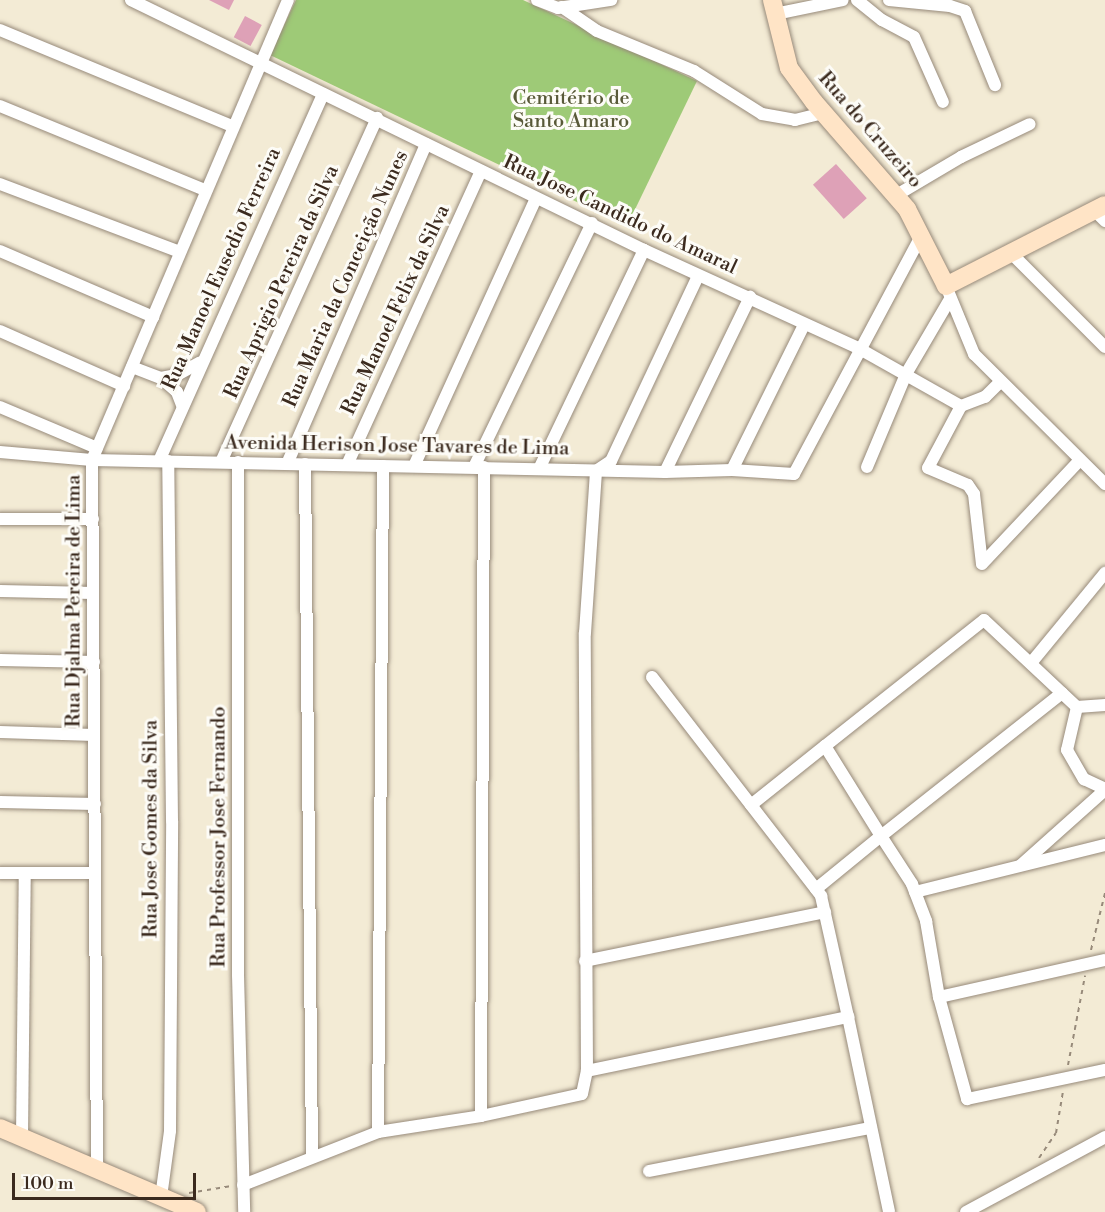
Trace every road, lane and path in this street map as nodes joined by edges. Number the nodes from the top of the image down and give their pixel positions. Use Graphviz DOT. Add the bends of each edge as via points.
graph roads {
  1 [pos="288,0"];
  2 [pos="537,0"];
  3 [pos="611,0"];
  4 [pos="843,0"];
  5 [pos="856,0"];
  6 [pos="889,0"];
  7 [pos="132,1"];
  8 [pos="562,7"];
  9 [pos="774,7"];
  10 [pos="0,30"];
  11 [pos="261,63"];
  12 [pos="995,85"];
  13 [pos="323,94"];
  14 [pos="943,102"];
  15 [pos="0,106"];
  16 [pos="823,113"];
  17 [pos="377,118"];
  18 [pos="1030,124"];
  19 [pos="232,126"];
  20 [pos="426,144"];
  21 [pos="481,171"];
  22 [pos="0,184"];
  23 [pos="205,190"];
  24 [pos="895,196"];
  25 [pos="536,198"];
  26 [pos="1101,212"];
  27 [pos="592,223"];
  28 [pos="922,234"];
  29 [pos="644,250"];
  30 [pos="0,251"];
  31 [pos="180,252"];
  32 [pos="1013,255"];
  33 [pos="698,276"];
  34 [pos="948,292"];
  35 [pos="750,297"];
  36 [pos="153,317"];
  37 [pos="804,325"];
  38 [pos="0,331"];
  39 [pos="1105,347"];
  40 [pos="858,348"];
  41 [pos="200,363"];
  42 [pos="132,367"];
  43 [pos="906,374"];
  44 [pos="161,378"];
  45 [pos="1000,382"];
  46 [pos="124,386"];
  47 [pos="182,405"];
  48 [pos="961,406"];
  49 [pos="0,407"];
  50 [pos="0,452"];
  51 [pos="95,454"];
  52 [pos="1080,460"];
  53 [pos="163,461"];
  54 [pos="221,462"];
  55 [pos="238,462"];
  56 [pos="287,464"];
  57 [pos="305,464"];
  58 [pos="347,465"];
  59 [pos="383,466"];
  60 [pos="414,466"];
  61 [pos="479,467"];
  62 [pos="867,467"];
  63 [pos="539,469"];
  64 [pos="732,470"];
  65 [pos="596,471"];
  66 [pos="664,472"];
  67 [pos="1105,484"];
  68 [pos="0,519"];
  69 [pos="93,519"];
  70 [pos="1105,573"];
  71 [pos="0,591"];
  72 [pos="93,593"];
  73 [pos="0,660"];
  74 [pos="94,662"];
  75 [pos="1031,663"];
  76 [pos="652,676"];
  77 [pos="1062,693"];
  78 [pos="1105,705"];
  79 [pos="1077,707"];
  80 [pos="0,732"];
  81 [pos="94,735"];
  82 [pos="825,746"];
  83 [pos="1105,789"];
  84 [pos="0,802"];
  85 [pos="94,804"];
  86 [pos="751,805"];
  87 [pos="881,836"];
  88 [pos="1105,845"];
  89 [pos="1019,866"];
  90 [pos="0,873"];
  91 [pos="25,873"];
  92 [pos="95,873"];
  93 [pos="816,889"];
  94 [pos="915,892"];
  95 [pos="1105,893"];
  96 [pos="825,912"];
  97 [pos="1088,960"];
  98 [pos="1105,960"];
  99 [pos="585,961"];
  100 [pos="1086,971"];
  101 [pos="939,997"];
  102 [pos="849,1017"];
  103 [pos="1105,1070"];
  104 [pos="587,1071"];
  105 [pos="1066,1077"];
  106 [pos="1064,1088"];
  107 [pos="481,1116"];
  108 [pos="0,1128"];
  109 [pos="872,1128"];
  110 [pos="378,1132"];
  111 [pos="1105,1137"];
  112 [pos="22,1138"];
  113 [pos="312,1156"];
  114 [pos="97,1169"];
  115 [pos="649,1171"];
  116 [pos="1024,1180"];
  117 [pos="243,1185"];
  118 [pos="185,1193"];
  119 [pos="161,1197"];
  120 [pos="197,1212"];
  121 [pos="244,1212"];
  122 [pos="889,1212"];
  123 [pos="966,1212"];
  1 -- 11 [label="street, Rua Djalma Pereira de Lima"];
  2 -- 8 [label="street"];
  3 -- 8 [label="street"];
  4 -- 9 [label="street"];
  5 -- 14 [label="street" via="914,37"];
  6 -- 12 [label="street" via="965,11"];
  7 -- 11 [label="street, Rua Jose Candido do Amaral"];
  8 -- 16 [label="street" via="597,31 694,71 762,114 795,120"];
  9 -- 16 [label="main road, Rua do Cruzeiro" via="789,68"];
  10 -- 19 [label="street"];
  11 -- 13 [label="street, Rua Jose Candido do Amaral"];
  11 -- 19 [label="street, Rua Djalma Pereira de Lima"];
  13 -- 17 [label="street, Rua Jose Candido do Amaral"];
  13 -- 41 [label="street, Rua Manoel Eusedio Ferreira"];
  15 -- 23 [label="street"];
  16 -- 24 [label="main road, Rua do Cruzeiro"];
  17 -- 20 [label="street, Rua Jose Candido do Amaral"];
  17 -- 54 [label="street, Rua Aprigio Pereira da Silva"];
  18 -- 24 [label="street" via="961,157"];
  19 -- 23 [label="street, Rua Djalma Pereira de Lima"];
  20 -- 21 [label="street, Rua Jose Candido do Amaral"];
  20 -- 56 [label="street, Rua Maria da Conceição Nunes"];
  21 -- 25 [label="street, Rua Jose Candido do Amaral"];
  21 -- 58 [label="street, Rua Manoel Felix da Silva"];
  22 -- 31 [label="street"];
  23 -- 31 [label="street, Rua Djalma Pereira de Lima"];
  24 -- 28 [label="main road, Rua do Cruzeiro"];
  25 -- 27 [label="street, Rua Jose Candido do Amaral"];
  25 -- 60 [label="street"];
  26 -- 32 [label="main road"];
  27 -- 29 [label="street, Rua Jose Candido do Amaral"];
  27 -- 61 [label="street"];
  28 -- 34 [label="main road, Rua do Cruzeiro"];
  28 -- 40 [label="street"];
  29 -- 33 [label="street, Rua Jose Candido do Amaral"];
  29 -- 63 [label="street"];
  30 -- 36 [label="street"];
  31 -- 36 [label="street, Rua Djalma Pereira de Lima"];
  32 -- 34 [label="main road"];
  32 -- 39 [label="street"];
  33 -- 35 [label="street, Rua Jose Candido do Amaral"];
  33 -- 65 [label="street" via="611,461"];
  34 -- 43 [label="street"];
  34 -- 45 [label="street" via="974,354"];
  35 -- 37 [label="street, Rua Jose Candido do Amaral"];
  35 -- 66 [label="street"];
  36 -- 42 [label="street, Rua Djalma Pereira de Lima"];
  37 -- 40 [label="street, Rua Jose Candido do Amaral"];
  37 -- 64 [label="street"];
  38 -- 46 [label="street"];
  40 -- 43 [label="street, Rua Jose Candido do Amaral"];
  40 -- 64 [label="street, Avenida Herison Jose Tavares de Lima" via="794,474"];
  41 -- 44 [label="street"];
  41 -- 47 [label="street, Rua Manoel Eusedio Ferreira"];
  42 -- 44 [label="street"];
  42 -- 46 [label="street, Rua Djalma Pereira de Lima"];
  43 -- 48 [label="street, Rua Jose Candido do Amaral"];
  43 -- 62 [label="street"];
  44 -- 47 [label="street" via="177,392"];
  45 -- 48 [label="street" via="985,397"];
  45 -- 52 [label="street"];
  46 -- 51 [label="street, Rua Djalma Pereira de Lima"];
  47 -- 53 [label="street, Rua Manoel Eusedio Ferreira"];
  48 -- 52 [label="street" via="928,468 968,485 974,494 982,564"];
  49 -- 51 [label="street"];
  50 -- 51 [label="street, Avenida Herison Jose Tavares de Lima"];
  51 -- 53 [label="street, Avenida Herison Jose Tavares de Lima"];
  51 -- 69 [label="street, Rua Djalma Pereira de Lima"];
  52 -- 67 [label="street"];
  53 -- 54 [label="street, Avenida Herison Jose Tavares de Lima"];
  53 -- 119 [label="street, Rua Jose Gomes da Silva" via="172,810 170,1131"];
  54 -- 55 [label="street, Avenida Herison Jose Tavares de Lima"];
  55 -- 56 [label="street, Avenida Herison Jose Tavares de Lima"];
  55 -- 117 [label="street, Rua Professor Jose Fernando" via="238,975"];
  56 -- 57 [label="street, Avenida Herison Jose Tavares de Lima"];
  57 -- 58 [label="street, Avenida Herison Jose Tavares de Lima"];
  57 -- 113 [label="street"];
  58 -- 59 [label="street, Avenida Herison Jose Tavares de Lima"];
  59 -- 60 [label="street, Avenida Herison Jose Tavares de Lima"];
  59 -- 110 [label="street"];
  60 -- 61 [label="street, Avenida Herison Jose Tavares de Lima"];
  61 -- 63 [label="street, Avenida Herison Jose Tavares de Lima"];
  61 -- 107 [label="street"];
  63 -- 65 [label="street, Avenida Herison Jose Tavares de Lima"];
  64 -- 66 [label="street, Avenida Herison Jose Tavares de Lima"];
  65 -- 66 [label="street, Avenida Herison Jose Tavares de Lima"];
  65 -- 99 [label="street" via="585,633"];
  68 -- 69 [label="street"];
  69 -- 72 [label="street, Rua Djalma Pereira de Lima"];
  70 -- 75 [label="street"];
  71 -- 72 [label="street"];
  72 -- 74 [label="street, Rua Djalma Pereira de Lima"];
  73 -- 74 [label="street"];
  74 -- 81 [label="street, Rua Djalma Pereira de Lima"];
  75 -- 77 [label="street"];
  75 -- 82 [label="street" via="984,620"];
  76 -- 86 [label="street"];
  77 -- 79 [label="street"];
  77 -- 87 [label="street"];
  78 -- 79 [label="street"];
  79 -- 83 [label="street" via="1067,750 1084,779"];
  80 -- 81 [label="street"];
  81 -- 85 [label="street, Rua Djalma Pereira de Lima"];
  82 -- 86 [label="street"];
  82 -- 87 [label="street"];
  83 -- 89 [label="street"];
  84 -- 85 [label="street"];
  85 -- 92 [label="street, Rua Djalma Pereira de Lima"];
  86 -- 93 [label="street"];
  87 -- 93 [label="street"];
  87 -- 94 [label="street"];
  88 -- 89 [label="street"];
  89 -- 94 [label="street"];
  90 -- 91 [label="street"];
  91 -- 92 [label="street"];
  91 -- 112 [label="street"];
  92 -- 114 [label="street, Rua Djalma Pereira de Lima"];
  93 -- 96 [label="street"];
  94 -- 101 [label="street" via="927,921"];
  95 -- 97 [label="path"];
  96 -- 99 [label="street"];
  96 -- 102 [label="street"];
  98 -- 101 [label="street"];
  99 -- 104 [label="street"];
  100 -- 105 [label="path"];
  101 -- 103 [label="street" via="967,1099"];
  102 -- 104 [label="street"];
  102 -- 109 [label="street"];
  104 -- 107 [label="street" via="582,1094"];
  106 -- 116 [label="path" via="1056,1133"];
  107 -- 110 [label="street"];
  108 -- 112 [label="main road"];
  109 -- 115 [label="street"];
  109 -- 122 [label="street"];
  110 -- 113 [label="street"];
  111 -- 116 [label="street"];
  112 -- 114 [label="main road"];
  113 -- 117 [label="street"];
  114 -- 119 [label="main road"];
  116 -- 123 [label="street"];
  117 -- 118 [label="path"];
  117 -- 121 [label="street, Rua Professor Jose Fernando"];
  119 -- 120 [label="main road"];
}
